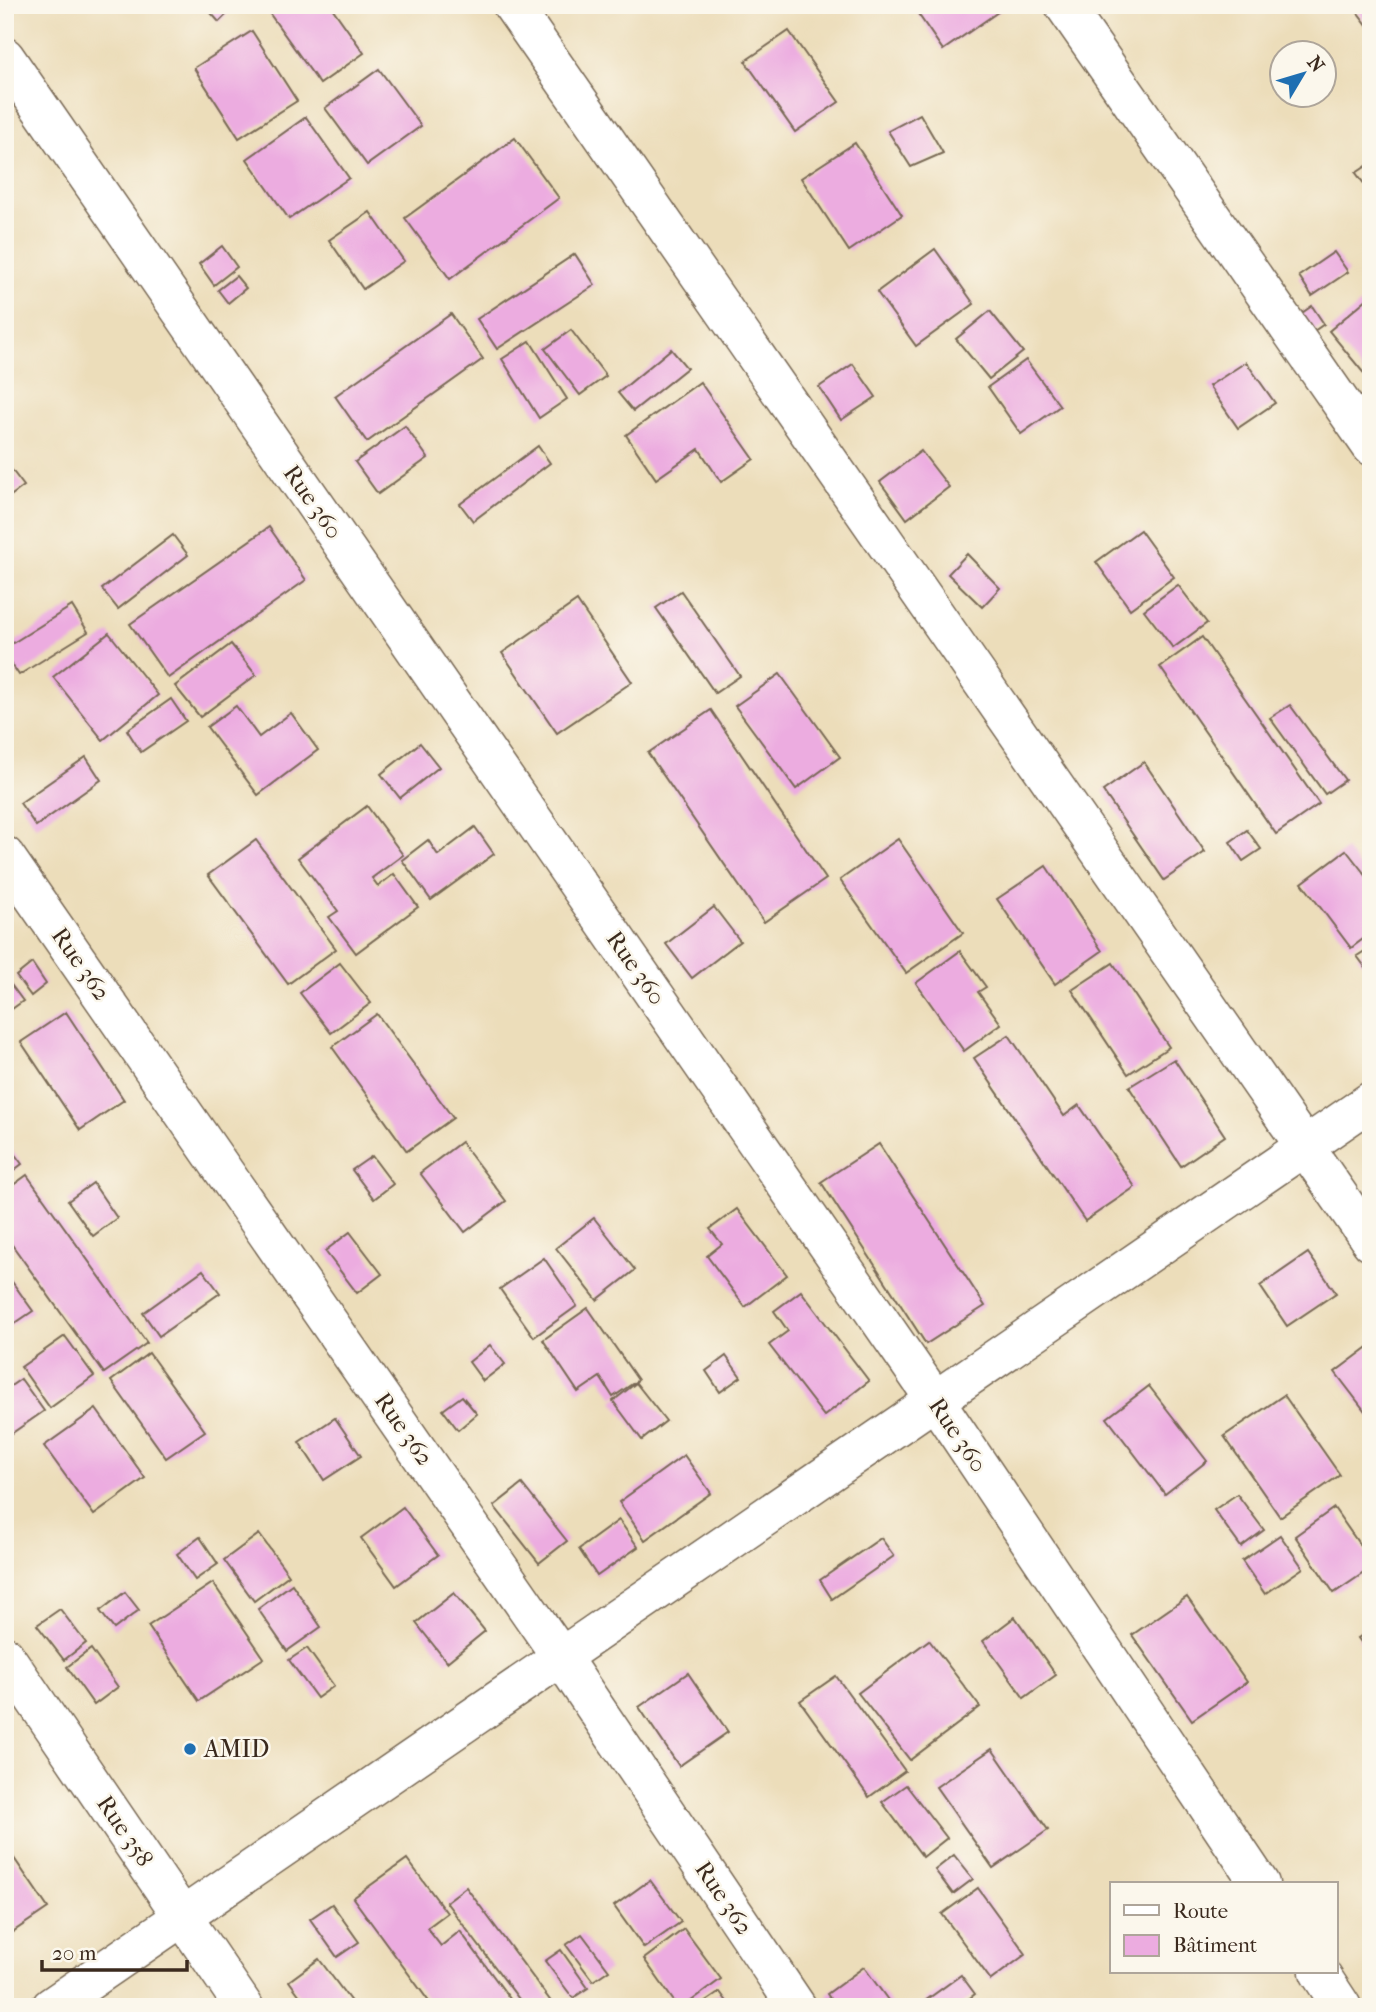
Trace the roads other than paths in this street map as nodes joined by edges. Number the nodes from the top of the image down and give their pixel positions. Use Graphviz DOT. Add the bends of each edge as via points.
graph roads {
  1 [pos="512,5"];
  2 [pos="1064,5"];
  3 [pos="5,57"];
  4 [pos="1371,446"];
  5 [pos="5,856"];
  6 [pos="1371,1101"];
  7 [pos="1305,1146"];
  8 [pos="1371,1242"];
  9 [pos="935,1401"];
  10 [pos="5,1656"];
  11 [pos="561,1657"];
  12 [pos="1259,1882"];
  13 [pos="183,1917"];
  14 [pos="1320,1974"];
  15 [pos="51,2007"];
  16 [pos="244,2007"];
  17 [pos="797,2007"];
  18 [pos="1342,2007"];
  1 -- 7 [label="street"];
  2 -- 4 [label="street"];
  3 -- 9 [label="street, Rue 360"];
  5 -- 11 [label="street, Rue 362"];
  6 -- 7 [label="street"];
  7 -- 8 [label="street"];
  7 -- 9 [label="street"];
  9 -- 11 [label="street"];
  9 -- 12 [label="street, Rue 360"];
  10 -- 13 [label="street, Rue 358"];
  11 -- 13 [label="street"];
  11 -- 17 [label="street, Rue 362"];
  13 -- 15 [label="street"];
  13 -- 16 [label="street, Rue 358"];
  14 -- 18 [label="street"];
}
